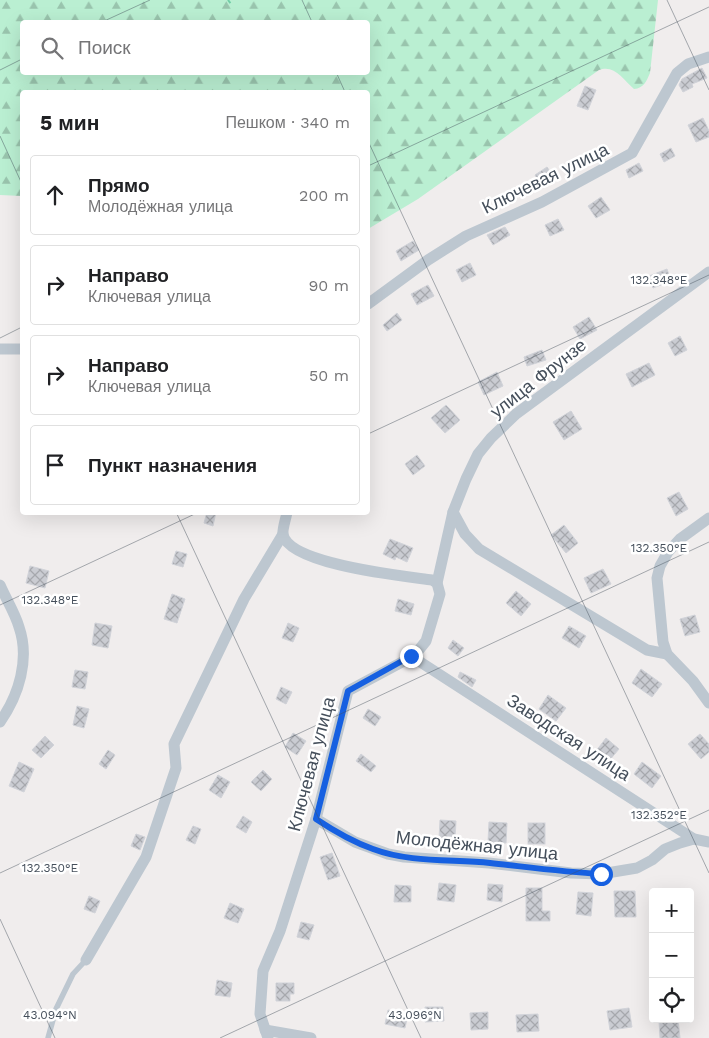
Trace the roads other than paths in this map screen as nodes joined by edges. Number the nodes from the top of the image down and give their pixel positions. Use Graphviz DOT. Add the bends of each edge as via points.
graph roads {
  1 [pos="709,57"];
  2 [pos="709,272"];
  3 [pos="370,303"];
  4 [pos="20,349"];
  5 [pos="0,350"];
  6 [pos="452,512"];
  7 [pos="286,515"];
  8 [pos="709,518"];
  9 [pos="283,534"];
  10 [pos="437,583"];
  11 [pos="0,586"];
  12 [pos="667,654"];
  13 [pos="411,656"];
  14 [pos="709,703"];
  15 [pos="0,722"];
  16 [pos="316,819"];
  17 [pos="694,840"];
  18 [pos="709,842"];
  19 [pos="86,960"];
  20 [pos="266,1034"];
  21 [pos="48,1038"];
  22 [pos="311,1038"];
  1 -- 3 [label="street, Ключевая улица" via="688,64 677,73 632,153 542,202 466,236"];
  2 -- 6 [label="street, улица Фрунзе" via="516,414 478,454"];
  4 -- 5 [label="street"];
  6 -- 10 [label="street, улица Фрунзе"];
  6 -- 12 [label="street" via="479,549 647,650"];
  7 -- 9 [label="street"];
  8 -- 12 [label="street" via="680,539 660,566 657,578"];
  9 -- 10 [label="street" via="291,546 313,558"];
  9 -- 19 [label="street" via="244,599 174,744 176,768 146,857"];
  10 -- 13 [label="street, Ключевая улица" via="440,594 426,641"];
  11 -- 15 [label="street" via="20,628 24,655 20,684"];
  12 -- 14 [label="street"];
  13 -- 16 [label="street, Ключевая улица" via="348,691"];
  13 -- 17 [label="street, Заводская улица"];
  16 -- 17 [label="street, Молодёжная улица" via="355,842 396,855 571,873 601,874 637,868 665,849"];
  16 -- 20 [label="street, Ключевая улица" via="280,931 263,971 260,1014"];
  17 -- 18 [label="street, Заводская улица"];
  19 -- 21 [label="lane" via="73,974 56,1009"];
  20 -- 22 [label="street"];
}
